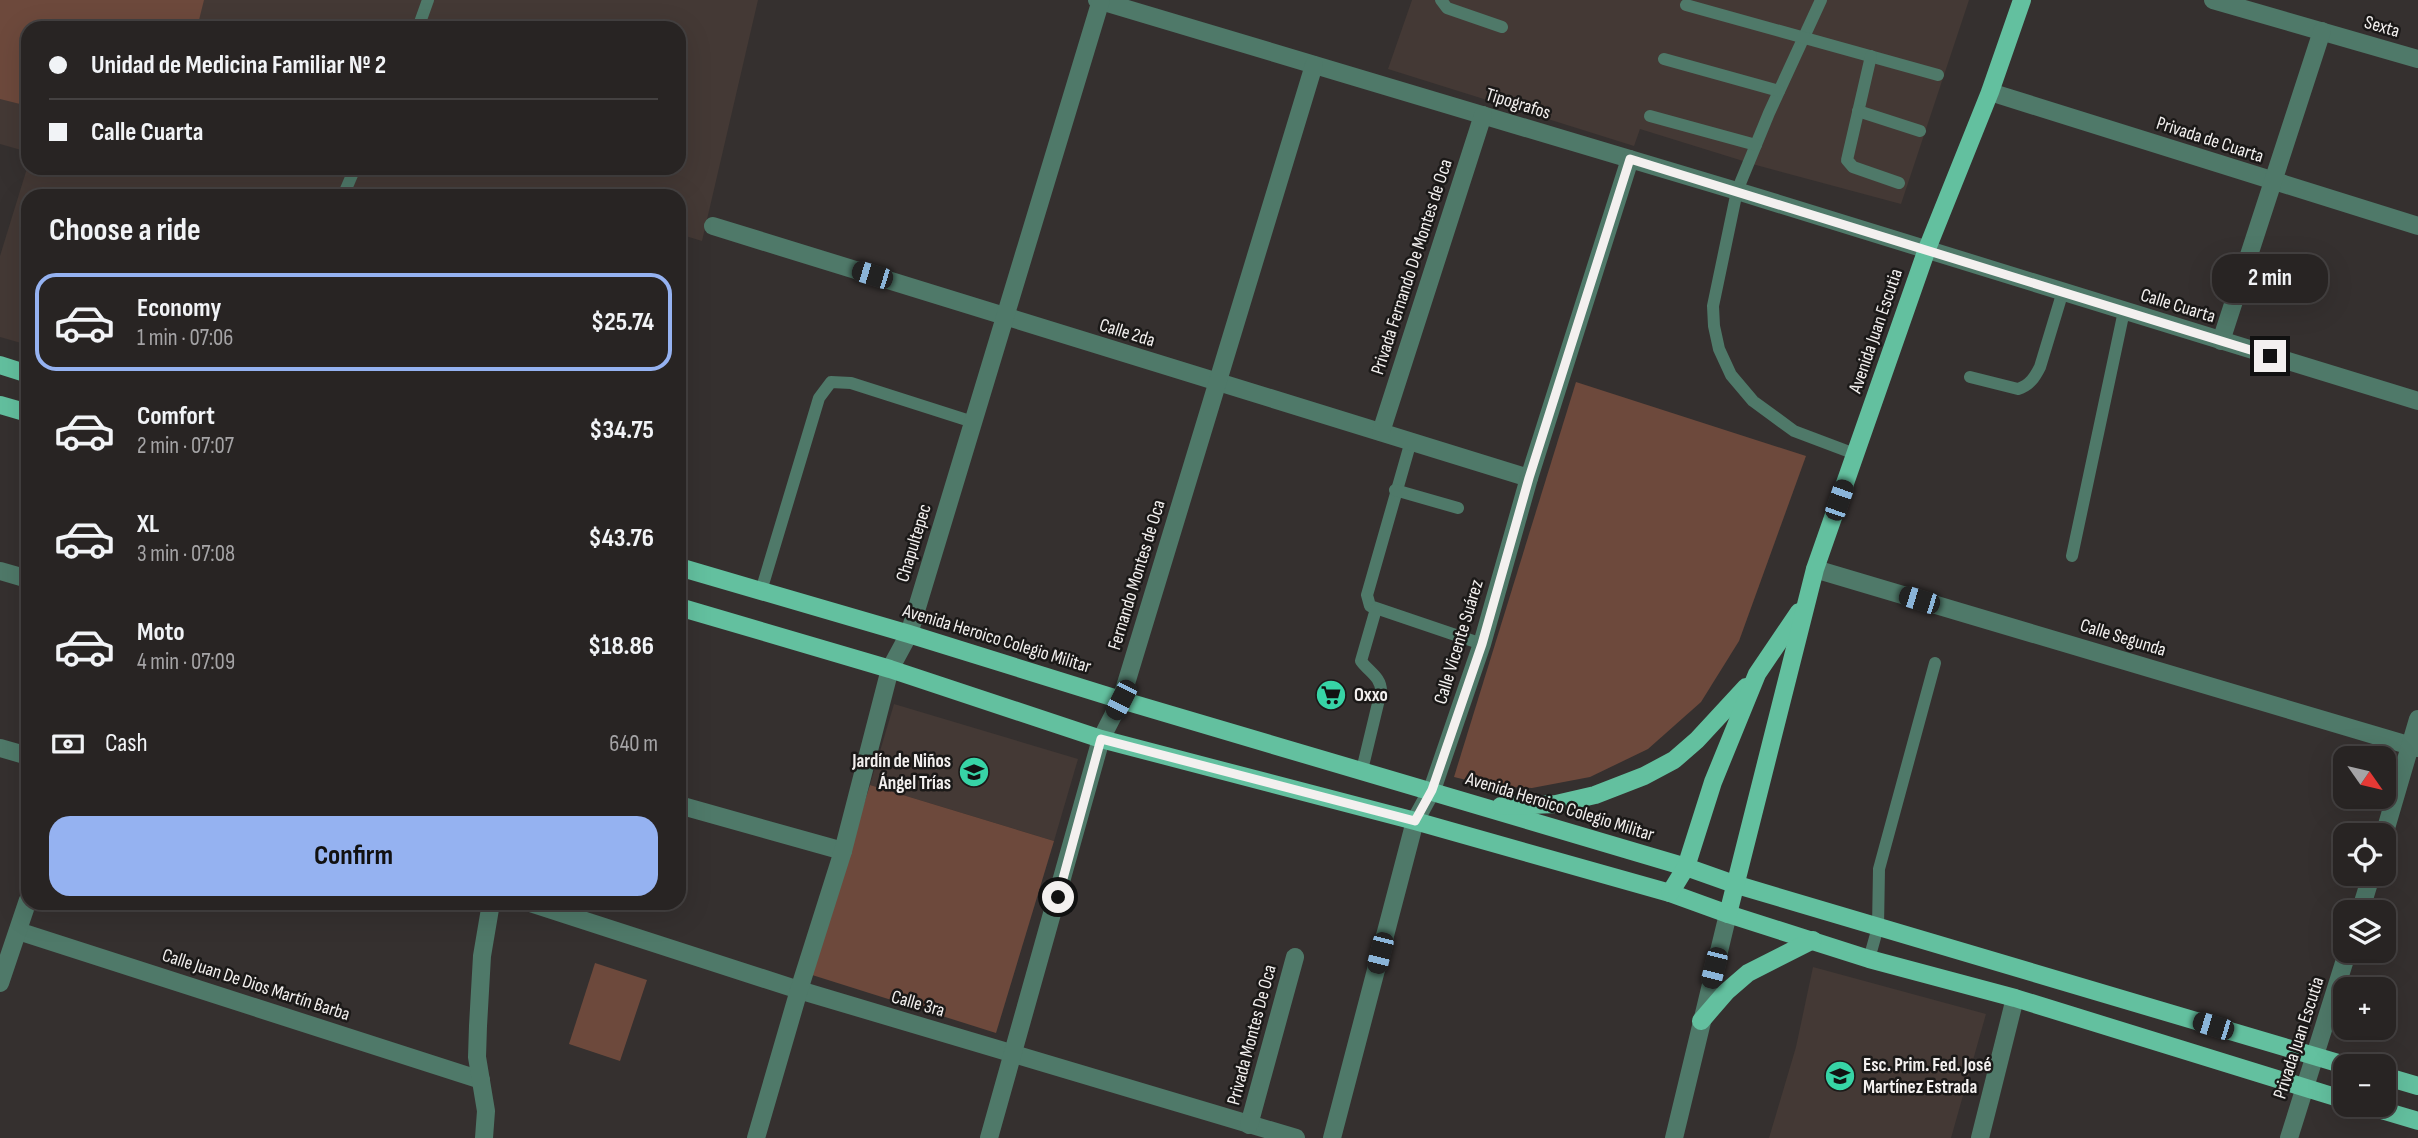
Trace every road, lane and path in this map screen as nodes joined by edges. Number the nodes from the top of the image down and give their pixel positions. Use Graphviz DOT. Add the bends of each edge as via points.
graph roads {
  1 [pos="428,0"];
  2 [pos="1100,0"];
  3 [pos="1441,0"];
  4 [pos="1821,0"];
  5 [pos="2022,0"];
  6 [pos="2213,0"];
  7 [pos="1686,5"];
  8 [pos="420,21"];
  9 [pos="1502,27"];
  10 [pos="2322,31"];
  11 [pos="1803,37"];
  12 [pos="1871,56"];
  13 [pos="1664,59"];
  14 [pos="2418,59"];
  15 [pos="1314,65"];
  16 [pos="1938,75"];
  17 [pos="1779,91"];
  18 [pos="1990,92"];
  19 [pos="1858,111"];
  20 [pos="1483,115"];
  21 [pos="1650,116"];
  22 [pos="1920,131"];
  23 [pos="1756,145"];
  24 [pos="1630,159"];
  25 [pos="2272,181"];
  26 [pos="1899,183"];
  27 [pos="1737,191"];
  28 [pos="713,226"];
  29 [pos="2418,226"];
  30 [pos="1927,249"];
  31 [pos="2063,292"];
  32 [pos="2124,311"];
  33 [pos="1005,317"];
  34 [pos="2221,341"];
  35 [pos="0,365"];
  36 [pos="21,372"];
  37 [pos="1970,377"];
  38 [pos="1217,383"];
  39 [pos="2418,401"];
  40 [pos="0,405"];
  41 [pos="21,412"];
  42 [pos="973,422"];
  43 [pos="1381,432"];
  44 [pos="1411,441"];
  45 [pos="1855,454"];
  46 [pos="1529,478"];
  47 [pos="1395,490"];
  48 [pos="1458,508"];
  49 [pos="2072,556"];
  50 [pos="686,569"];
  51 [pos="1815,569"];
  52 [pos="0,571"];
  53 [pos="21,577"];
  54 [pos="761,591"];
  55 [pos="1806,600"];
  56 [pos="686,609"];
  57 [pos="1376,609"];
  58 [pos="909,634"];
  59 [pos="1482,644"];
  60 [pos="1935,663"];
  61 [pos="890,669"];
  62 [pos="1757,674"];
  63 [pos="1121,700"];
  64 [pos="2418,719"];
  65 [pos="1101,739"];
  66 [pos="2414,747"];
  67 [pos="0,748"];
  68 [pos="21,754"];
  69 [pos="1362,770"];
  70 [pos="1432,790"];
  71 [pos="686,807"];
  72 [pos="1489,807"];
  73 [pos="1415,821"];
  74 [pos="2388,823"];
  75 [pos="843,851"];
  76 [pos="1686,867"];
  77 [pos="1734,884"];
  78 [pos="1670,893"];
  79 [pos="25,910"];
  80 [pos="490,910"];
  81 [pos="552,910"];
  82 [pos="1728,914"];
  83 [pos="1878,927"];
  84 [pos="18,931"];
  85 [pos="1813,940"];
  86 [pos="1295,957"];
  87 [pos="1870,959"];
  88 [pos="2344,963"];
  89 [pos="0,983"];
  90 [pos="799,990"];
  91 [pos="2015,998"];
  92 [pos="1701,1021"];
  93 [pos="1014,1054"];
  94 [pos="2316,1056"];
  95 [pos="2333,1061"];
  96 [pos="481,1080"];
  97 [pos="2396,1080"];
  98 [pos="2418,1086"];
  99 [pos="2305,1088"];
  100 [pos="2333,1096"];
  101 [pos="2396,1114"];
  102 [pos="2418,1121"];
  103 [pos="1249,1125"];
  104 [pos="484,1138"];
  105 [pos="756,1138"];
  106 [pos="989,1138"];
  107 [pos="1296,1138"];
  108 [pos="1332,1138"];
  109 [pos="1674,1138"];
  110 [pos="1980,1138"];
  111 [pos="2289,1138"];
  1 -- 8 [label="lane"];
  2 -- 15 [label="street, Tipografos"];
  2 -- 33 [label="street, Chapultepec"];
  3 -- 9 [label="lane" via="1447,8"];
  4 -- 11 [label="lane"];
  5 -- 18 [label="main road, Avenida Juan Escutia"];
  6 -- 10 [label="street, Sexta"];
  7 -- 11 [label="lane"];
  10 -- 14 [label="street, Sexta"];
  10 -- 25 [label="street"];
  11 -- 12 [label="lane"];
  11 -- 17 [label="lane"];
  12 -- 16 [label="lane"];
  12 -- 19 [label="lane"];
  13 -- 17 [label="lane"];
  15 -- 20 [label="street, Tipografos"];
  15 -- 38 [label="street, Fernando Montes de Oca"];
  17 -- 23 [label="lane"];
  18 -- 25 [label="street, Privada de Cuarta"];
  18 -- 30 [label="main road, Avenida Juan Escutia"];
  19 -- 22 [label="lane"];
  19 -- 26 [label="lane" via="1847,160 1853,167"];
  20 -- 24 [label="street, Tipografos"];
  20 -- 43 [label="street, Privada Fernando De Montes de Oca"];
  21 -- 23 [label="lane"];
  23 -- 27 [label="lane"];
  24 -- 27 [label="street, Tipografos"];
  24 -- 46 [label="street, Calle Vicente Suárez"];
  25 -- 29 [label="street, Privada de Cuarta"];
  25 -- 34 [label="street"];
  27 -- 30 [label="street, Tipografos"];
  27 -- 45 [label="lane" via="1713,306 1719,349 1731,375 1753,401 1794,431"];
  28 -- 33 [label="street, Calle 2da"];
  30 -- 31 [label="street, Calle Cuarta"];
  30 -- 45 [label="main road, Avenida Juan Escutia"];
  31 -- 32 [label="street, Calle Cuarta"];
  31 -- 37 [label="lane" via="2040,367 2026,387"];
  32 -- 34 [label="street, Calle Cuarta"];
  32 -- 49 [label="lane"];
  33 -- 38 [label="street, Calle 2da"];
  33 -- 42 [label="street, Chapultepec"];
  34 -- 39 [label="street, Calle Cuarta"];
  35 -- 36 [label="main road"];
  38 -- 43 [label="street, Calle 2da"];
  38 -- 63 [label="street, Fernando Montes de Oca"];
  40 -- 41 [label="main road"];
  42 -- 54 [label="lane" via="851,383 831,382 819,398"];
  42 -- 58 [label="street, Chapultepec"];
  43 -- 44 [label="street, Calle 2da"];
  44 -- 46 [label="street, Calle 2da"];
  44 -- 47 [label="lane"];
  45 -- 51 [label="main road, Avenida Juan Escutia"];
  46 -- 59 [label="street, Calle Vicente Suárez"];
  47 -- 48 [label="lane"];
  47 -- 57 [label="lane" via="1367,595 1370,607"];
  50 -- 54 [label="main road, Avenida Heroico Colegio Militar"];
  51 -- 55 [label="main road, Avenida Juan Escutia"];
  51 -- 66 [label="street, Calle Segunda"];
  52 -- 53 [label="street"];
  54 -- 58 [label="main road, Avenida Heroico Colegio Militar"];
  55 -- 62 [label="main road, Avenida Juan Escutia"];
  55 -- 77 [label="main road, Avenida Juan Escutia"];
  56 -- 61 [label="main road"];
  57 -- 59 [label="lane"];
  57 -- 69 [label="lane" via="1361,661 1381,684 1381,691"];
  58 -- 61 [label="street, Chapultepec"];
  58 -- 63 [label="main road, Avenida Heroico Colegio Militar"];
  59 -- 70 [label="street, Calle Vicente Suárez"];
  60 -- 83 [label="lane" via="1879,869"];
  61 -- 65 [label="main road"];
  61 -- 75 [label="street, Chapultepec"];
  62 -- 72 [label="main road" via="1697,740 1674,760 1644,776 1556,804"];
  62 -- 76 [label="main road, Avenida Juan Escutia" via="1713,782"];
  63 -- 65 [label="street, Fernando Montes de Oca"];
  63 -- 69 [label="main road, Avenida Heroico Colegio Militar"];
  64 -- 66 [label="street"];
  65 -- 73 [label="main road"];
  65 -- 93 [label="street, Fernando Montes de Oca"];
  66 -- 74 [label="street"];
  67 -- 68 [label="street"];
  69 -- 70 [label="main road, Avenida Heroico Colegio Militar"];
  70 -- 72 [label="main road, Avenida Heroico Colegio Militar"];
  70 -- 73 [label="street, Calle Vicente Suárez"];
  71 -- 75 [label="street"];
  72 -- 76 [label="main road, Avenida Heroico Colegio Militar"];
  73 -- 78 [label="main road"];
  73 -- 108 [label="street, Calle Vicente Suárez"];
  75 -- 90 [label="street, Chapultepec"];
  76 -- 77 [label="main road, Avenida Heroico Colegio Militar"];
  76 -- 78 [label="main road, Avenida Juan Escutia"];
  77 -- 82 [label="main road, Avenida Juan Escutia"];
  77 -- 83 [label="main road, Avenida Heroico Colegio Militar"];
  78 -- 82 [label="main road"];
  79 -- 84 [label="street"];
  80 -- 96 [label="street" via="479,995"];
  81 -- 90 [label="street, Calle 3ra"];
  82 -- 85 [label="main road"];
  82 -- 92 [label="street"];
  83 -- 87 [label="lane"];
  83 -- 94 [label="main road, Avenida Heroico Colegio Militar"];
  84 -- 89 [label="street"];
  84 -- 96 [label="street, Calle Juan De Dios Martín Barba"];
  85 -- 87 [label="main road"];
  85 -- 92 [label="main road" via="1748,973"];
  86 -- 103 [label="street, Privada Montes De Oca"];
  87 -- 91 [label="main road"];
  88 -- 94 [label="street, Privada Juan Escutia"];
  90 -- 93 [label="street, Calle 3ra"];
  90 -- 105 [label="street, Chapultepec"];
  91 -- 99 [label="main road"];
  91 -- 110 [label="street"];
  92 -- 109 [label="street"];
  93 -- 103 [label="street, Calle 3ra"];
  93 -- 106 [label="street, Fernando Montes de Oca"];
  94 -- 95 [label="main road, Avenida Heroico Colegio Militar"];
  94 -- 99 [label="street, Privada Juan Escutia"];
  96 -- 104 [label="street"];
  97 -- 98 [label="main road"];
  99 -- 100 [label="main road"];
  99 -- 111 [label="street, Privada Juan Escutia"];
  101 -- 102 [label="main road"];
  103 -- 107 [label="street, Calle 3ra"];
}
